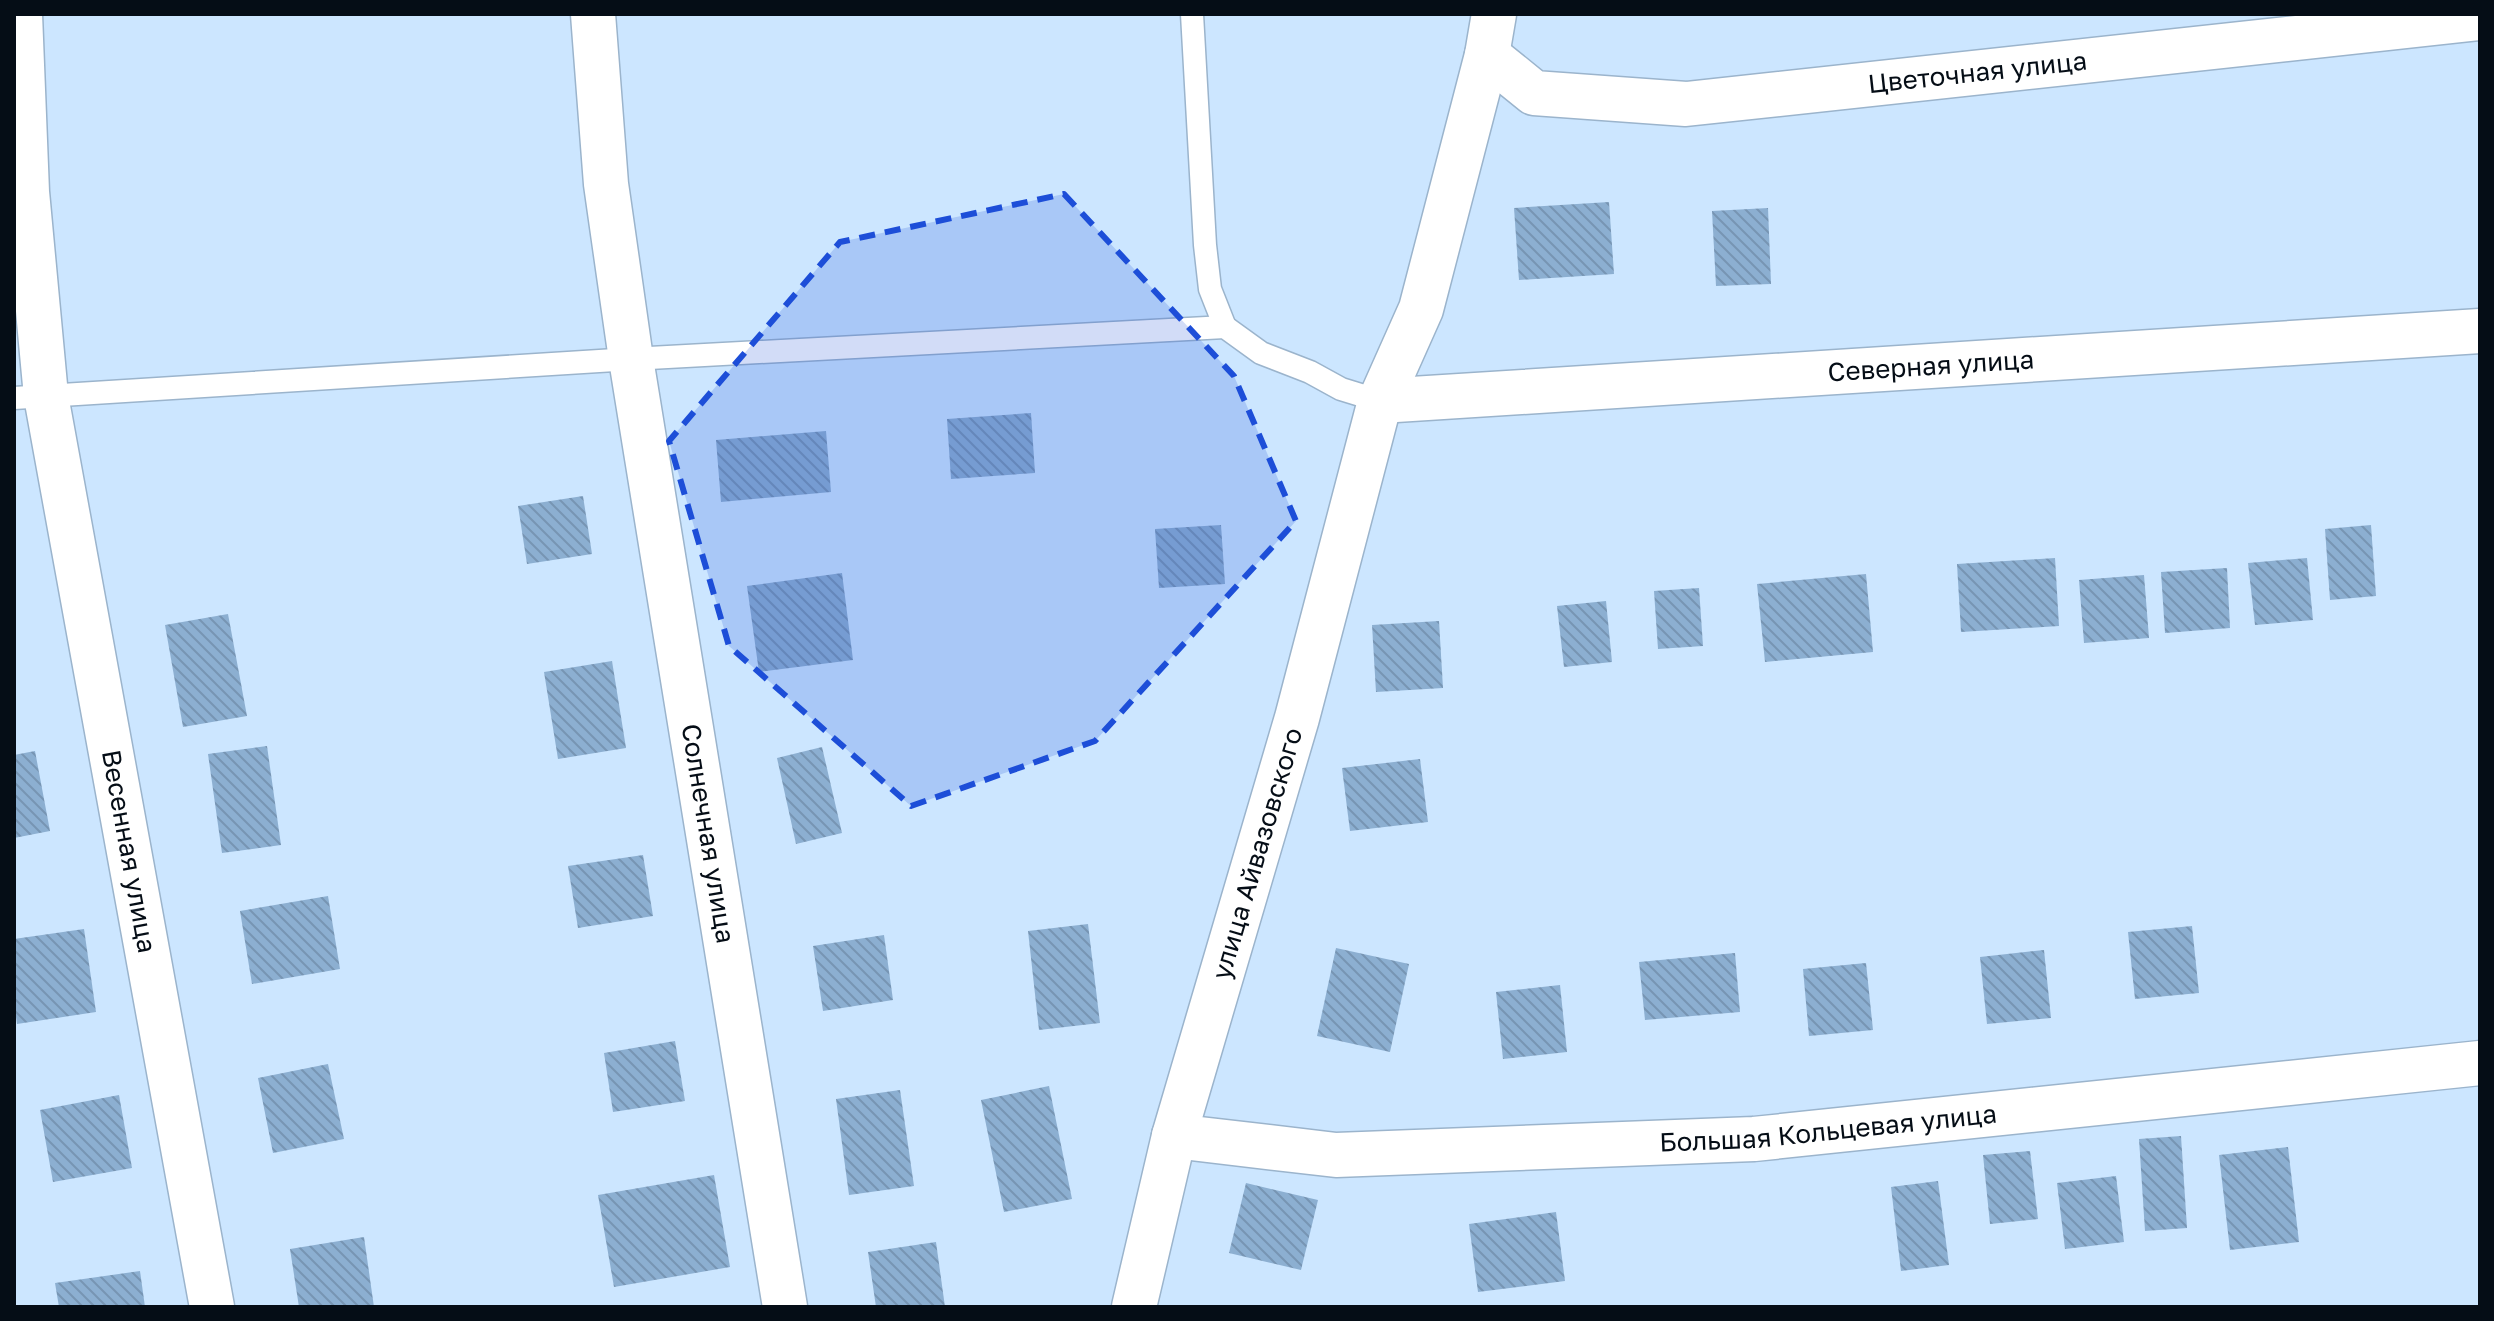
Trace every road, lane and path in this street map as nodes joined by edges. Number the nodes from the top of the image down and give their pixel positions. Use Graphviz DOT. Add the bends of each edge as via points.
graph roads {
  1 [pos="20,14"];
  2 [pos="593,14"];
  3 [pos="1192,14"];
  4 [pos="2480,18"];
  5 [pos="1490,34"];
  6 [pos="1225,327"];
  7 [pos="2480,331"];
  8 [pos="631,359"];
  9 [pos="30,397"];
  10 [pos="1380,401"];
  11 [pos="2480,1063"];
  12 [pos="1174,1136"];
  13 [pos="212,1307"];
  14 [pos="785,1307"];
  15 [pos="1134,1307"];
  1 -- 9 [label="street, Весенная улица"];
  2 -- 8 [label="street, Солнечная улица" via="606,184"];
  3 -- 6 [label="lane" via="1205,245 1210,289"];
  4 -- 5 [label="street, Цветочная улица" via="1686,104 1534,93"];
  5 -- 10 [label="street, улица Айвазовского" via="1421,309"];
  6 -- 8 [label="lane"];
  6 -- 10 [label="lane" via="1261,353"];
  7 -- 10 [label="street, Северная улица"];
  8 -- 9 [label="lane"];
  8 -- 14 [label="street, Солнечная улица"];
  9 -- 13 [label="street, Весенная улица"];
  10 -- 12 [label="street, улица Айвазовского" via="1297,718"];
  11 -- 12 [label="street, Большая Кольцевая улица" via="1754,1139 1336,1155"];
  12 -- 15 [label="street, улица Айвазовского"];
}
